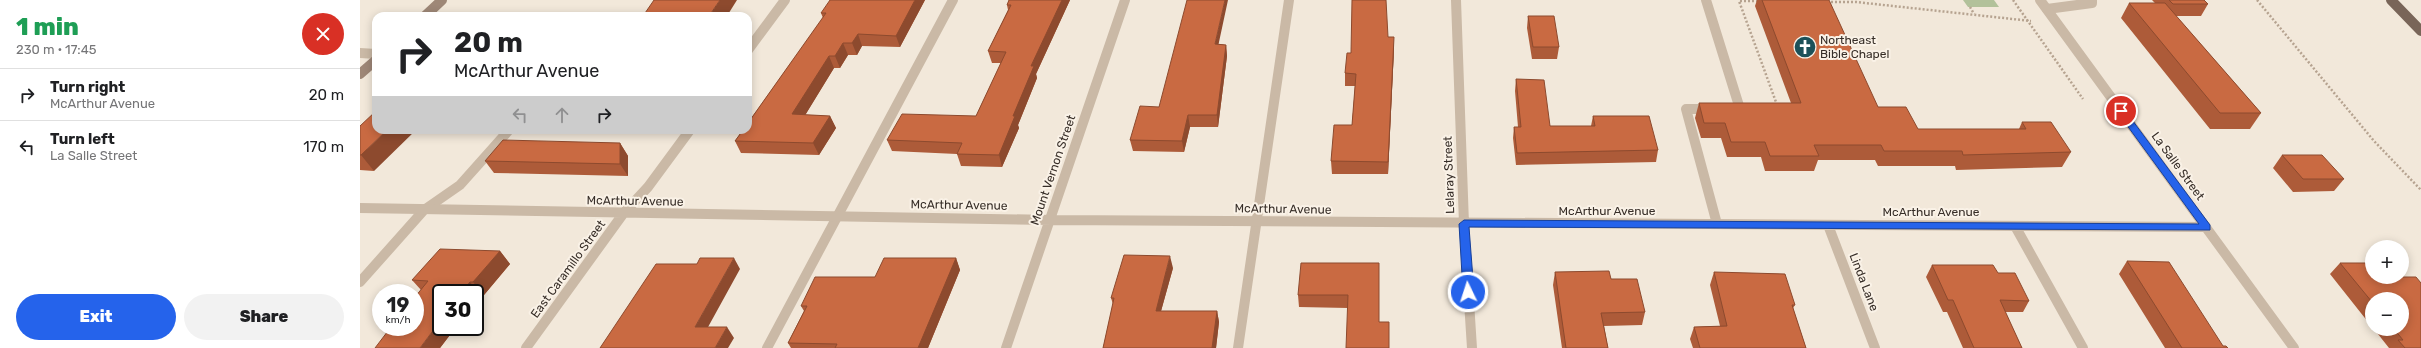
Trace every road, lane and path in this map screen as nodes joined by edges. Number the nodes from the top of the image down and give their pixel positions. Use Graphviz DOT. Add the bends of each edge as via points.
graph roads {
  1 [pos="442,0"];
  2 [pos="785,0"];
  3 [pos="953,0"];
  4 [pos="1125,0"];
  5 [pos="1289,0"];
  6 [pos="1456,0"];
  7 [pos="1706,0"];
  8 [pos="2013,0"];
  9 [pos="2040,0"];
  10 [pos="2092,0"];
  11 [pos="2257,0"];
  12 [pos="2391,0"];
  13 [pos="1761,1"];
  14 [pos="1826,2"];
  15 [pos="1970,7"];
  16 [pos="2047,9"];
  17 [pos="428,12"];
  18 [pos="1975,15"];
  19 [pos="2027,21"];
  20 [pos="2055,21"];
  21 [pos="2421,31"];
  22 [pos="752,45"];
  23 [pos="360,53"];
  24 [pos="372,54"];
  25 [pos="372,64"];
  26 [pos="360,74"];
  27 [pos="2083,99"];
  28 [pos="1776,102"];
  29 [pos="505,134"];
  30 [pos="687,134"];
  31 [pos="2421,190"];
  32 [pos="360,208"];
  33 [pos="424,210"];
  34 [pos="623,214"];
  35 [pos="838,217"];
  36 [pos="1050,219"];
  37 [pos="1256,221"];
  38 [pos="1464,224"];
  39 [pos="1717,224"];
  40 [pos="1828,225"];
  41 [pos="2015,226"];
  42 [pos="2206,227"];
  43 [pos="360,282"];
  44 [pos="526,348"];
  45 [pos="767,348"];
  46 [pos="1006,348"];
  47 [pos="1238,348"];
  48 [pos="1472,348"];
  49 [pos="1875,348"];
  50 [pos="2083,348"];
  51 [pos="2294,348"];
  1 -- 17 [label="main road"];
  2 -- 22 [label="street"];
  3 -- 35 [label="street"];
  4 -- 36 [label="street, Mount Vernon Street"];
  5 -- 37 [label="street"];
  6 -- 38 [label="street, Lelaray Street"];
  7 -- 39 [label="street" via="1740,109 1686,109"];
  8 -- 19 [label="path"];
  9 -- 16 [label="street, La Salle Street"];
  10 -- 16 [label="street" via="2092,3"];
  11 -- 31 [label="path" via="2374,141"];
  12 -- 21 [label="main road"];
  13 -- 28 [label="path" via="1739,1"];
  14 -- 18 [label="path" via="1856,2"];
  15 -- 18 [label="path"];
  16 -- 20 [label="street, La Salle Street"];
  18 -- 19 [label="path"];
  19 -- 20 [label="path"];
  19 -- 27 [label="path"];
  20 -- 42 [label="street, La Salle Street"];
  23 -- 24 [label="street"];
  25 -- 26 [label="main road"];
  29 -- 33 [label="street" via="460,185"];
  30 -- 34 [label="street, East Caramillo Street" via="648,187"];
  32 -- 33 [label="street, McArthur Avenue"];
  33 -- 34 [label="street, McArthur Avenue"];
  33 -- 43 [label="street"];
  34 -- 35 [label="street, McArthur Avenue"];
  34 -- 44 [label="street, East Caramillo Street"];
  35 -- 36 [label="street, McArthur Avenue"];
  35 -- 45 [label="street"];
  36 -- 37 [label="street, McArthur Avenue"];
  36 -- 46 [label="street, Mount Vernon Street"];
  37 -- 38 [label="street, McArthur Avenue"];
  37 -- 47 [label="street"];
  38 -- 39 [label="street, McArthur Avenue"];
  38 -- 48 [label="street, Lelaray Street"];
  39 -- 40 [label="street, McArthur Avenue"];
  40 -- 41 [label="street, McArthur Avenue"];
  40 -- 49 [label="street, Linda Lane"];
  41 -- 42 [label="street, McArthur Avenue"];
  41 -- 50 [label="street"];
  42 -- 51 [label="street, La Salle Street"];
}
